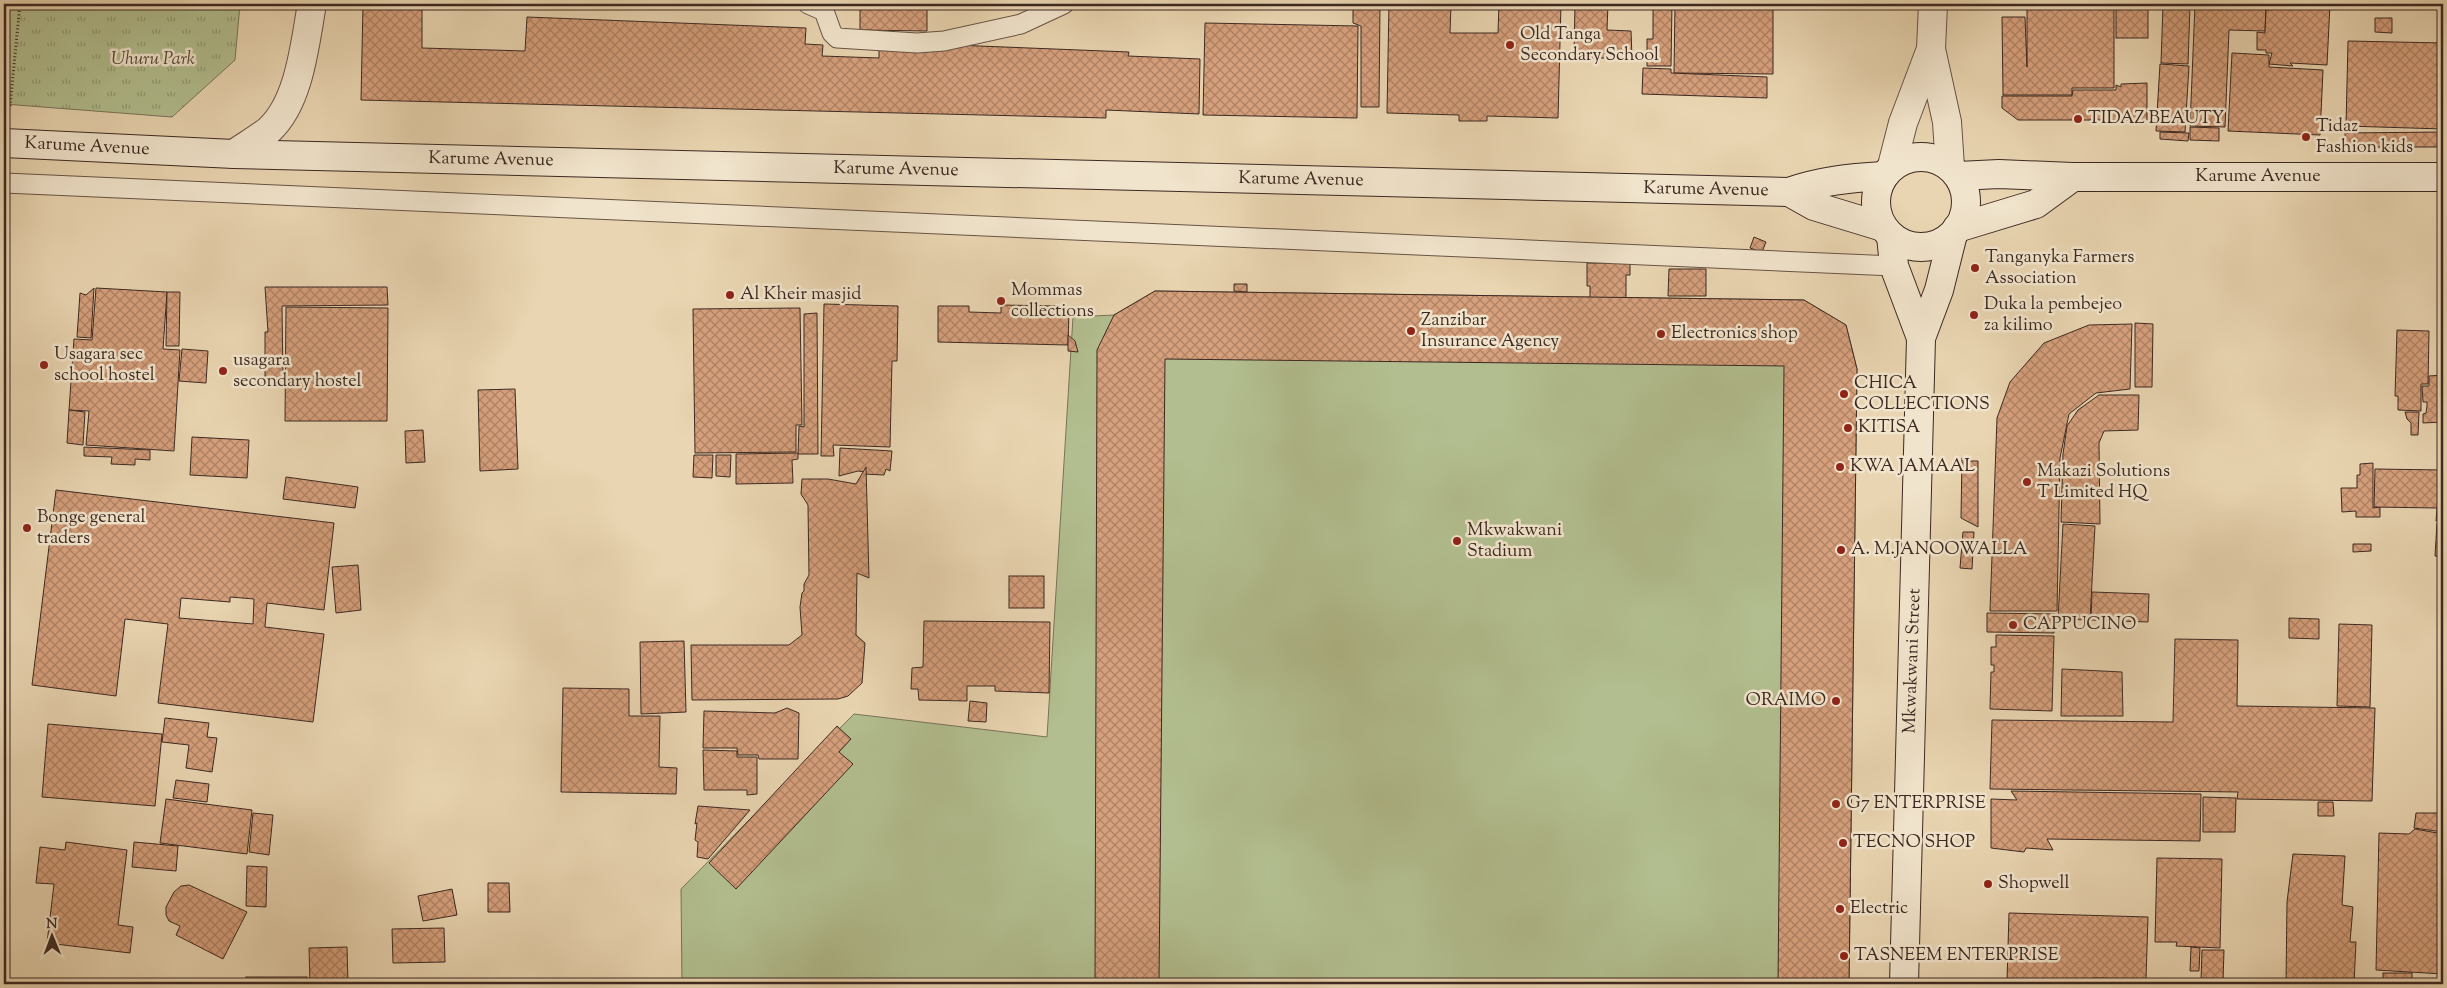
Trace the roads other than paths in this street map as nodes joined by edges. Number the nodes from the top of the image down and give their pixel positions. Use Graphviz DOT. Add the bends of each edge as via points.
graph roads {
  1 [pos="312,4"];
  2 [pos="808,4"];
  3 [pos="1064,4"];
  4 [pos="1933,4"];
  5 [pos="1931,49"];
  6 [pos="4,143"];
  7 [pos="234,154"];
  8 [pos="1888,171"];
  9 [pos="1954,172"];
  10 [pos="2073,177"];
  11 [pos="2443,178"];
  12 [pos="4,183"];
  13 [pos="1789,192"];
  14 [pos="1955,231"];
  15 [pos="1887,232"];
  16 [pos="1894,266"];
  17 [pos="1921,338"];
  18 [pos="1904,984"];
  1 -- 7 [label="main road" via="293,91 270,129"];
  2 -- 3 [label="lane" via="824,11 832,34 837,38 917,42 944,41 1021,24"];
  4 -- 5 [label="main road"];
  5 -- 8 [label="main road"];
  5 -- 9 [label="main road"];
  6 -- 7 [label="main road, Karume Avenue"];
  7 -- 13 [label="main road, Karume Avenue"];
  8 -- 9 [label="main road" via="1915,157 1939,161"];
  8 -- 13 [label="main road" via="1814,183"];
  8 -- 15 [label="main road" via="1877,188 1875,202 1877,214"];
  9 -- 10 [label="main road, Karume Avenue"];
  9 -- 14 [label="main road" via="1966,197 1963,218"];
  10 -- 11 [label="main road, Karume Avenue"];
  10 -- 14 [label="main road" via="2036,204"];
  12 -- 16 [label="lane"];
  13 -- 15 [label="main road" via="1814,206"];
  14 -- 15 [label="main road" via="1942,242 1930,246 1903,243"];
  14 -- 17 [label="main road, Mkwakwani Street"];
  15 -- 16 [label="main road, Mkwakwani Street"];
  16 -- 17 [label="main road, Mkwakwani Street"];
  17 -- 18 [label="main road, Mkwakwani Street"];
}
